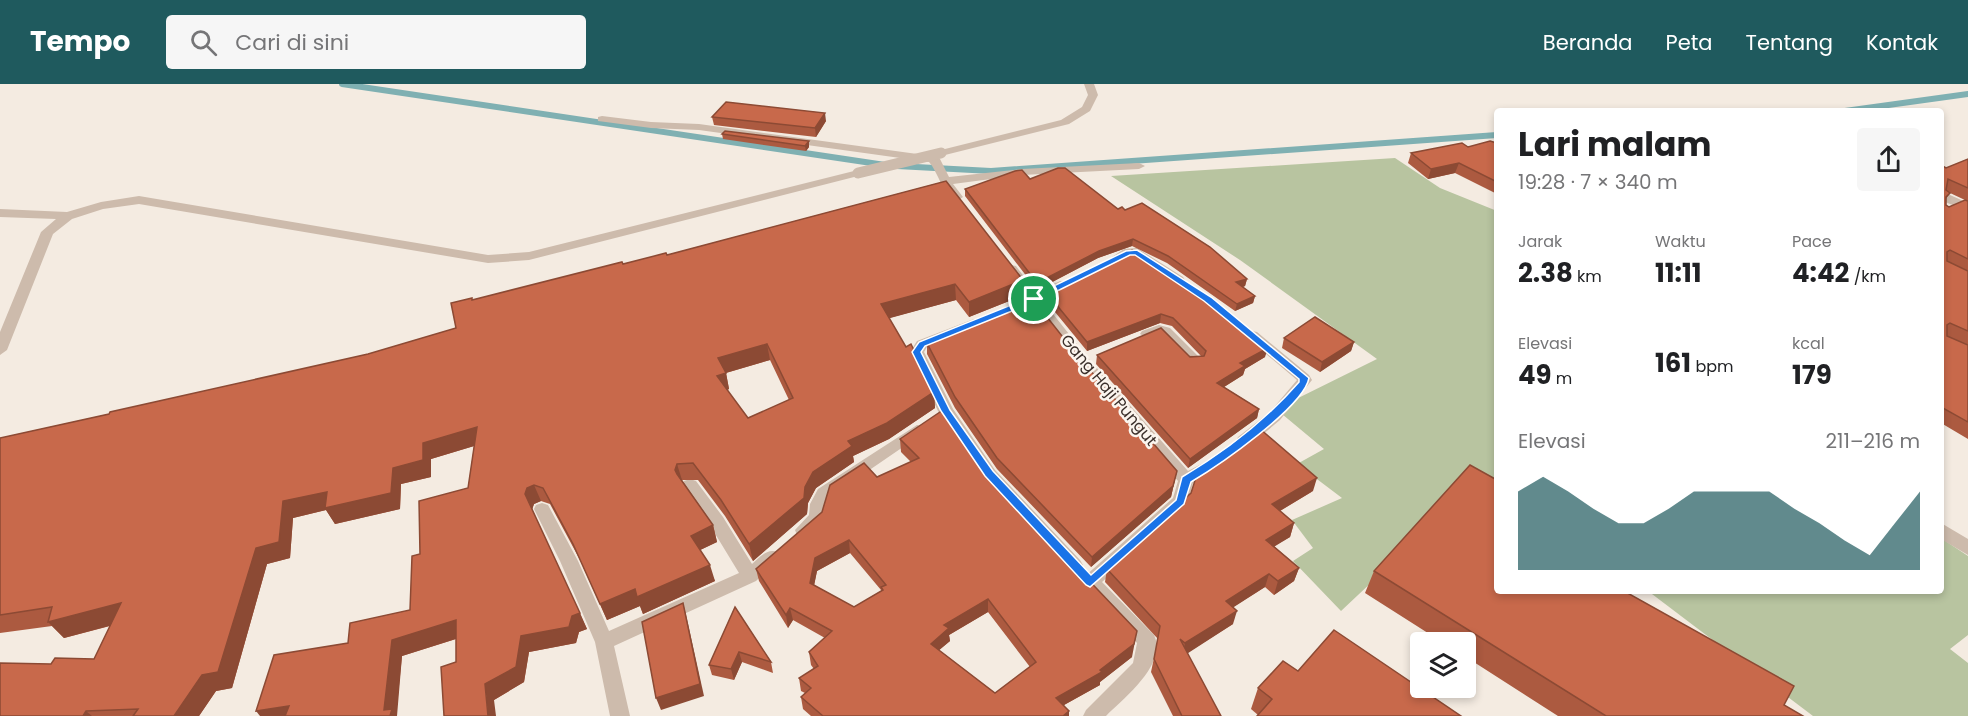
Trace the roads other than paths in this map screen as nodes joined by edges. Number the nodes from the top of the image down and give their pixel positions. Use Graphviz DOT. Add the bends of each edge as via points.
graph roads {
  1 [pos="1089,84"];
  2 [pos="602,119"];
  3 [pos="1139,166"];
  4 [pos="941,168"];
  5 [pos="1944,196"];
  6 [pos="1963,206"];
  7 [pos="965,208"];
  8 [pos="1944,210"];
  9 [pos="0,213"];
  10 [pos="68,216"];
  11 [pos="999,254"];
  12 [pos="1107,263"];
  13 [pos="1075,279"];
  14 [pos="1190,287"];
  15 [pos="1034,299"];
  16 [pos="1243,328"];
  17 [pos="1137,339"];
  18 [pos="0,350"];
  19 [pos="1195,361"];
  20 [pos="936,417"];
  21 [pos="1186,480"];
  22 [pos="690,485"];
  23 [pos="543,509"];
  24 [pos="1944,533"];
  25 [pos="1968,548"];
  26 [pos="750,576"];
  27 [pos="1090,582"];
  28 [pos="604,642"];
  29 [pos="620,716"];
  30 [pos="1093,716"];
  1 -- 4 [label="street" via="1093,95 1086,109 1065,122"];
  2 -- 4 [label="street" via="789,138 932,159"];
  3 -- 4 [label="street" via="1022,172"];
  4 -- 7 [label="street"];
  4 -- 10 [label="street, bridge" via="858,173 529,256 488,259 140,201 101,206"];
  5 -- 6 [label="street"];
  6 -- 8 [label="street"];
  9 -- 10 [label="street"];
  10 -- 18 [label="street" via="47,232"];
  11 -- 15 [label="street, Gang Haji Pungut"];
  12 -- 14 [label="street" via="1137,252"];
  13 -- 15 [label="street"];
  15 -- 20 [label="street" via="918,347"];
  15 -- 21 [label="street, Gang Haji Pungut" via="1089,359"];
  16 -- 21 [label="street" via="1305,380 1275,416 1220,460"];
  17 -- 19 [label="street" via="1162,330"];
  20 -- 26 [label="street" via="824,493 817,518"];
  20 -- 27 [label="street"];
  21 -- 27 [label="street" via="1181,501"];
  22 -- 26 [label="street"];
  23 -- 28 [label="street"];
  24 -- 25 [label="street"];
  26 -- 28 [label="street"];
  27 -- 30 [label="street" via="1147,641 1142,667"];
  28 -- 29 [label="street"];
}
